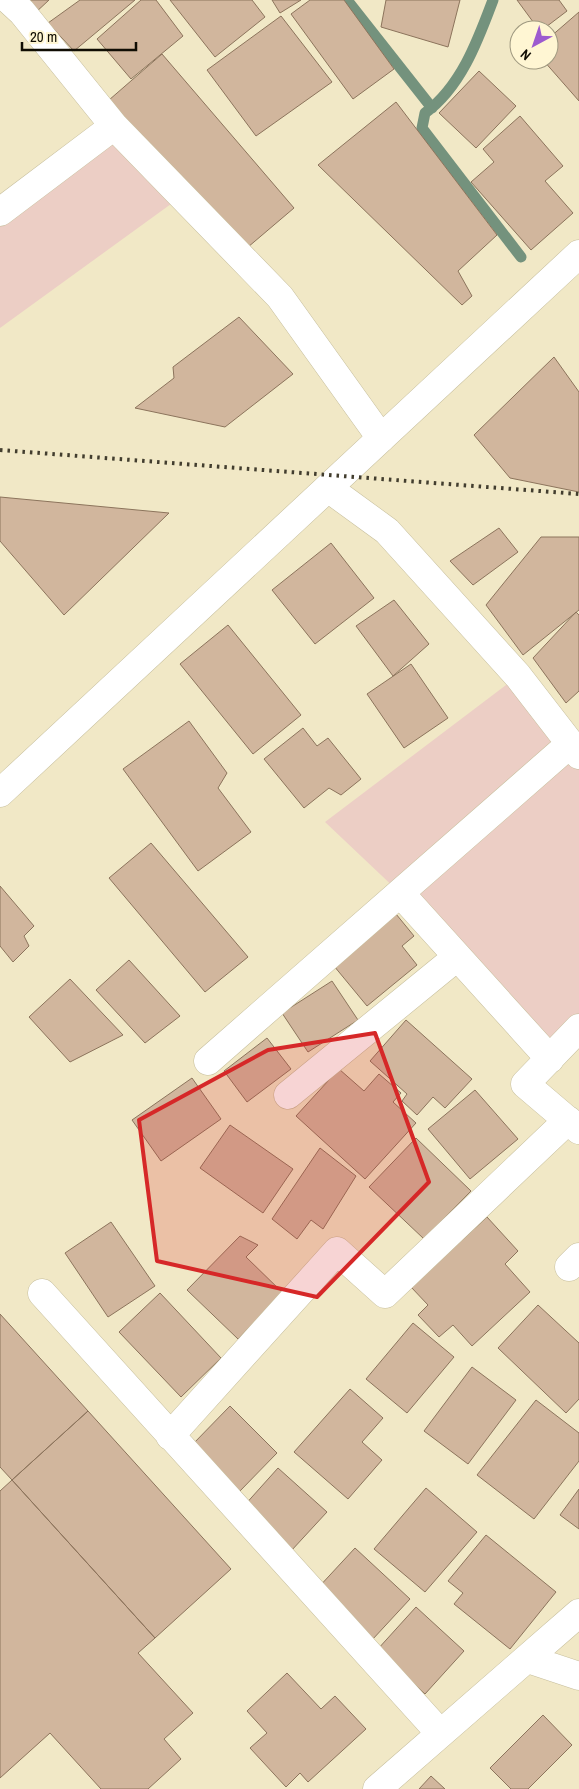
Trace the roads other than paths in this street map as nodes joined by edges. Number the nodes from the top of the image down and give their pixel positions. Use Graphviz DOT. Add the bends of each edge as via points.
graph roads {
  1 [pos="9,0"];
  2 [pos="114,126"];
  3 [pos="0,212"];
  4 [pos="579,254"];
  5 [pos="381,438"];
  6 [pos="328,488"];
  7 [pos="574,749"];
  8 [pos="0,793"];
  9 [pos="400,893"];
  10 [pos="457,957"];
  11 [pos="579,1028"];
  12 [pos="550,1059"];
  13 [pos="208,1062"];
  14 [pos="288,1095"];
  15 [pos="574,1125"];
  16 [pos="42,1293"];
  17 [pos="170,1436"];
  18 [pos="579,1613"];
  19 [pos="528,1659"];
  20 [pos="579,1676"];
  21 [pos="440,1732"];
  22 [pos="377,1789"];
  1 -- 2 [label="street"];
  2 -- 3 [label="street"];
  2 -- 5 [label="street" via="280,297"];
  4 -- 5 [label="street"];
  5 -- 6 [label="street"];
  6 -- 7 [label="street" via="387,531 518,676"];
  6 -- 8 [label="street"];
  7 -- 9 [label="street"];
  9 -- 10 [label="street"];
  9 -- 13 [label="street"];
  10 -- 12 [label="street"];
  10 -- 14 [label="street"];
  11 -- 12 [label="street"];
  12 -- 15 [label="street" via="525,1084"];
  15 -- 17 [label="street" via="385,1294 337,1251"];
  16 -- 17 [label="street"];
  17 -- 21 [label="street"];
  18 -- 19 [label="street"];
  19 -- 20 [label="street"];
  19 -- 21 [label="street"];
  21 -- 22 [label="street"];
}
